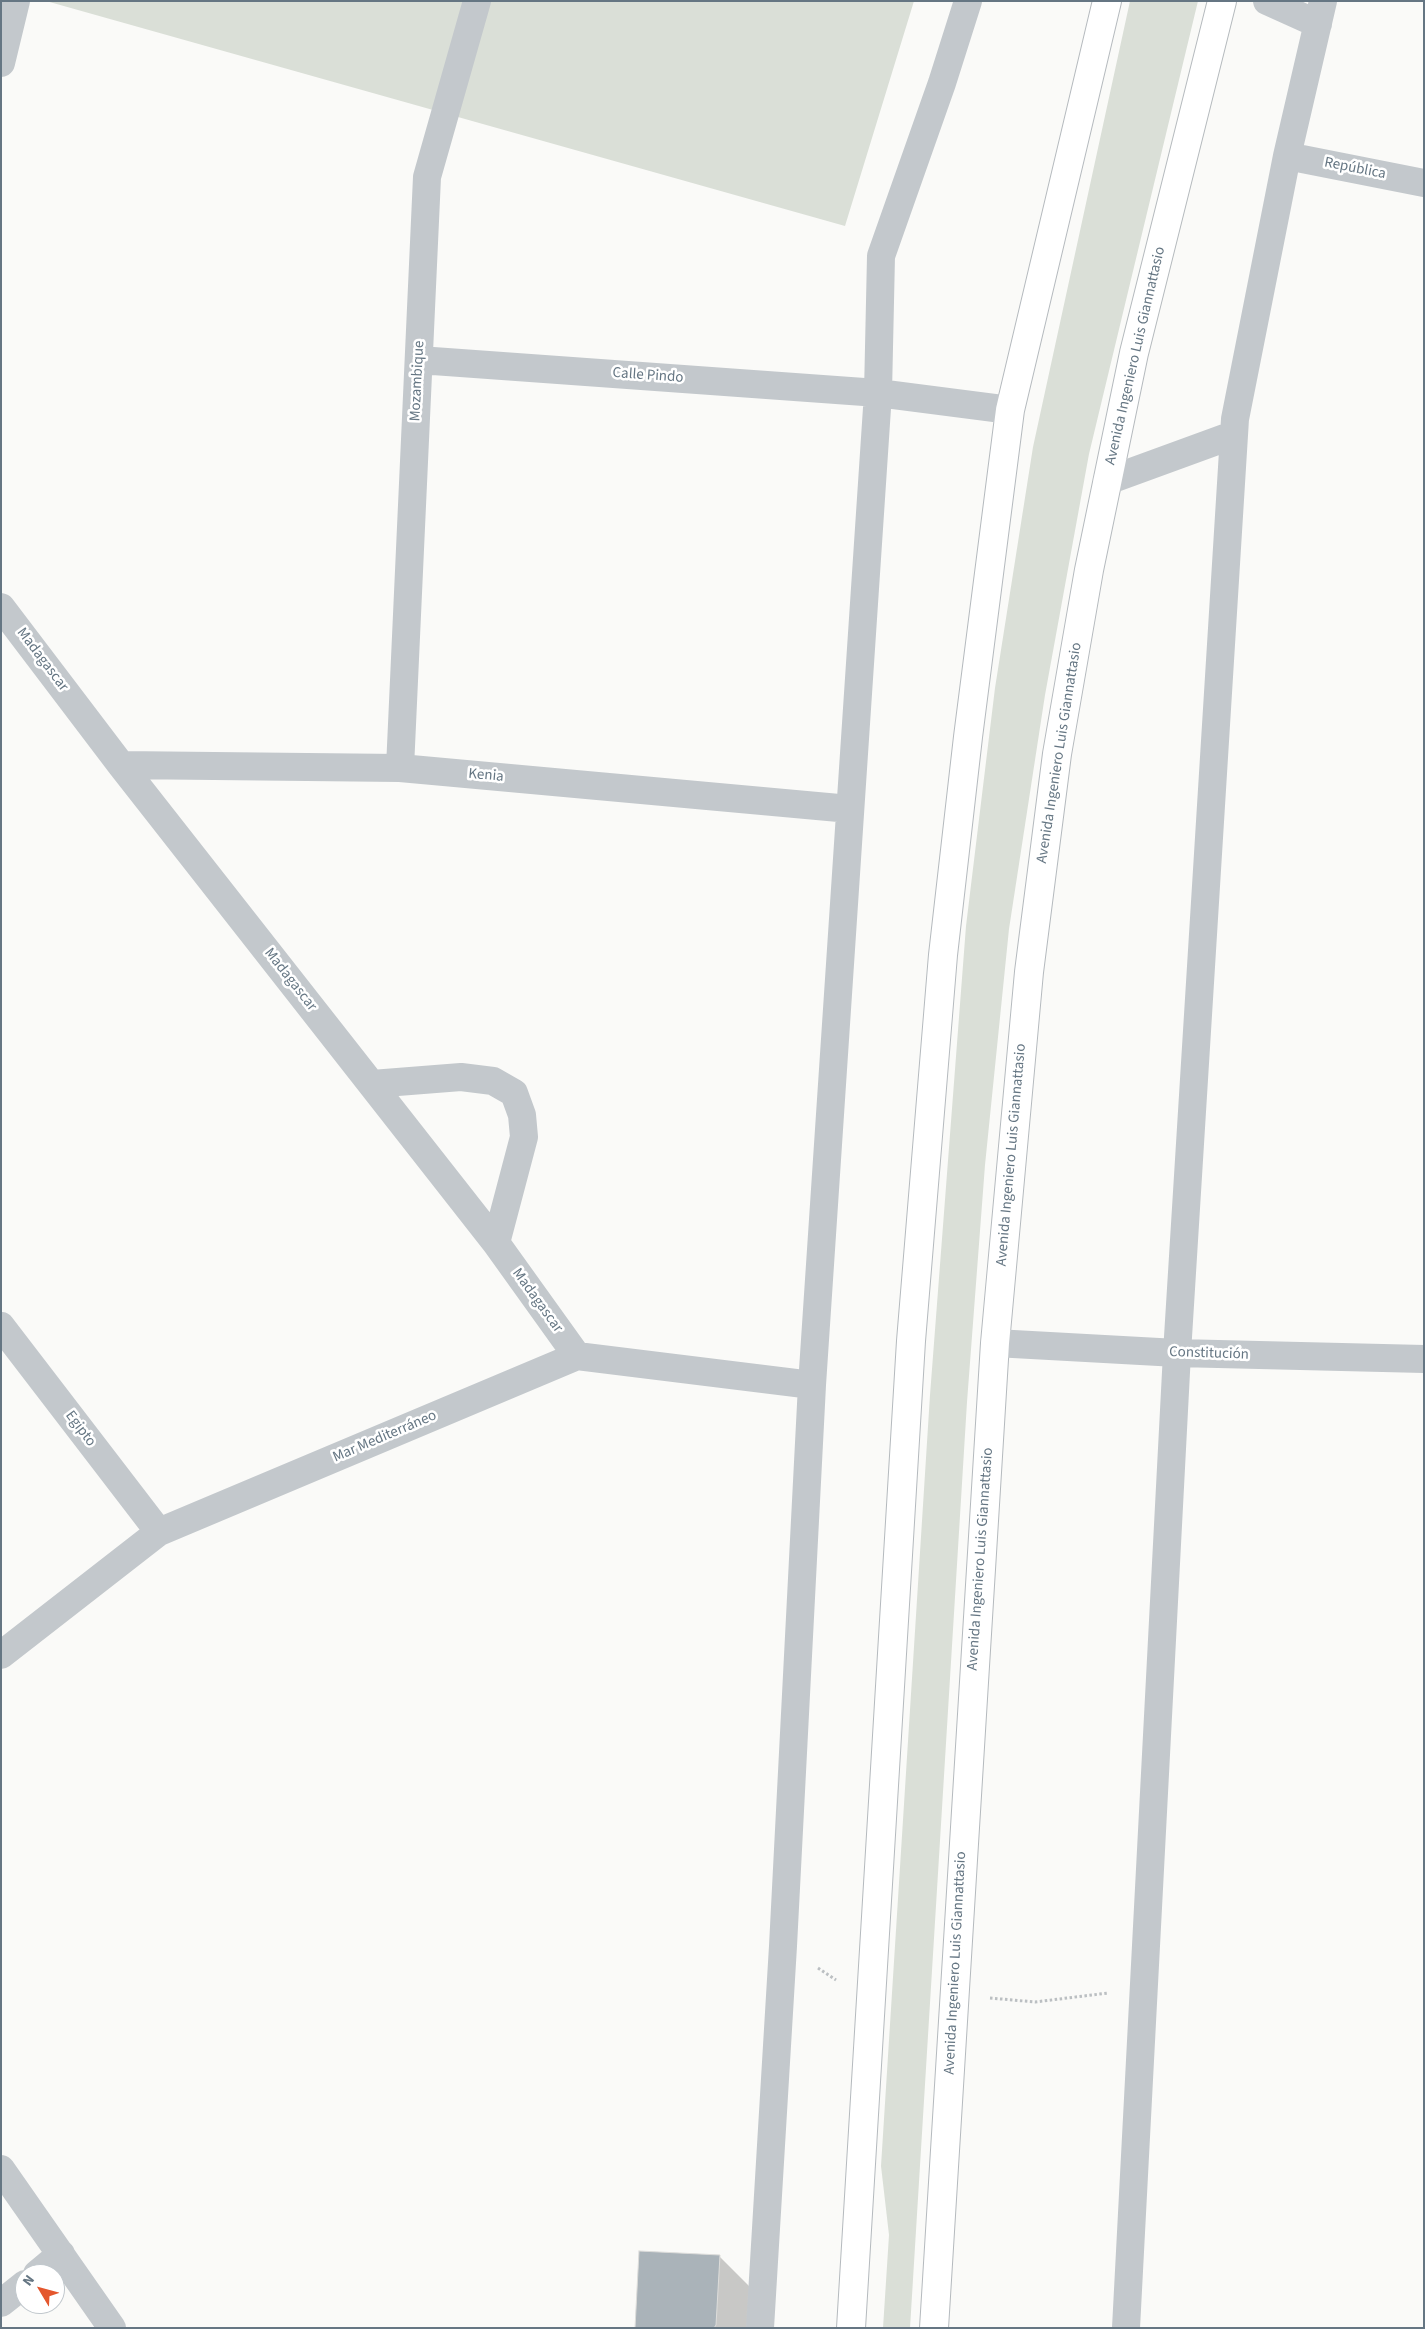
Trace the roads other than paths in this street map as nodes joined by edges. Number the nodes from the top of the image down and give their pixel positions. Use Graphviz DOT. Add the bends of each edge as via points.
graph roads {
  1 [pos="16,1"];
  2 [pos="477,1"];
  3 [pos="968,1"];
  4 [pos="1107,1"];
  5 [pos="1222,1"];
  6 [pos="1267,1"];
  7 [pos="1321,13"];
  8 [pos="1,63"];
  9 [pos="1287,156"];
  10 [pos="1424,183"];
  11 [pos="419,360"];
  12 [pos="878,393"];
  13 [pos="1010,410"];
  14 [pos="1233,435"];
  15 [pos="1107,481"];
  16 [pos="1,607"];
  17 [pos="121,764"];
  18 [pos="400,768"];
  19 [pos="850,809"];
  20 [pos="372,1084"];
  21 [pos="496,1243"];
  22 [pos="1,1326"];
  23 [pos="994,1343"];
  24 [pos="1177,1353"];
  25 [pos="577,1356"];
  26 [pos="1424,1359"];
  27 [pos="812,1385"];
  28 [pos="159,1532"];
  29 [pos="1,1655"];
  30 [pos="1,2169"];
  31 [pos="61,2254"];
  32 [pos="49,2264"];
  33 [pos="15,2292"];
  34 [pos="1,2304"];
  35 [pos="112,2328"];
  36 [pos="760,2328"];
  37 [pos="851,2328"];
  38 [pos="934,2328"];
  39 [pos="1126,2328"];
  1 -- 8 [label="street"];
  2 -- 11 [label="street, Mozambique" via="428,177"];
  3 -- 12 [label="street" via="881,256"];
  4 -- 13 [label="main road"];
  5 -- 15 [label="main road, Avenida Ingeniero Luis Giannattasio" via="1134,353"];
  6 -- 7 [label="street"];
  7 -- 9 [label="street"];
  9 -- 10 [label="street, República"];
  9 -- 14 [label="street"];
  11 -- 12 [label="street, Calle Pindo"];
  11 -- 18 [label="street, Mozambique"];
  12 -- 13 [label="street, Calle Pindo"];
  12 -- 19 [label="street"];
  13 -- 37 [label="main road" via="968,737 934,1058 912,1341"];
  14 -- 15 [label="street"];
  14 -- 24 [label="street"];
  15 -- 23 [label="main road, Avenida Ingeniero Luis Giannattasio" via="1072,667 1050,811 1029,972"];
  16 -- 17 [label="street, Madagascar"];
  17 -- 18 [label="street, Kenia"];
  17 -- 20 [label="street, Madagascar"];
  18 -- 19 [label="street, Kenia"];
  19 -- 27 [label="street"];
  20 -- 21 [label="street, Madagascar"];
  20 -- 21 [label="street" via="461,1077 493,1081 514,1094 522,1115 524,1137"];
  21 -- 25 [label="street, Madagascar"];
  22 -- 28 [label="street, Egipto"];
  23 -- 24 [label="street, Constitución"];
  23 -- 38 [label="main road, Avenida Ingeniero Luis Giannattasio"];
  24 -- 26 [label="street, Constitución"];
  24 -- 39 [label="street"];
  25 -- 27 [label="street, Mar Mediterráneo"];
  25 -- 28 [label="street, Mar Mediterráneo"];
  27 -- 36 [label="street"];
  28 -- 29 [label="street, Mar Mediterráneo"];
  30 -- 31 [label="street"];
  31 -- 32 [label="street"];
  31 -- 35 [label="street"];
  33 -- 34 [label="street"];
}
